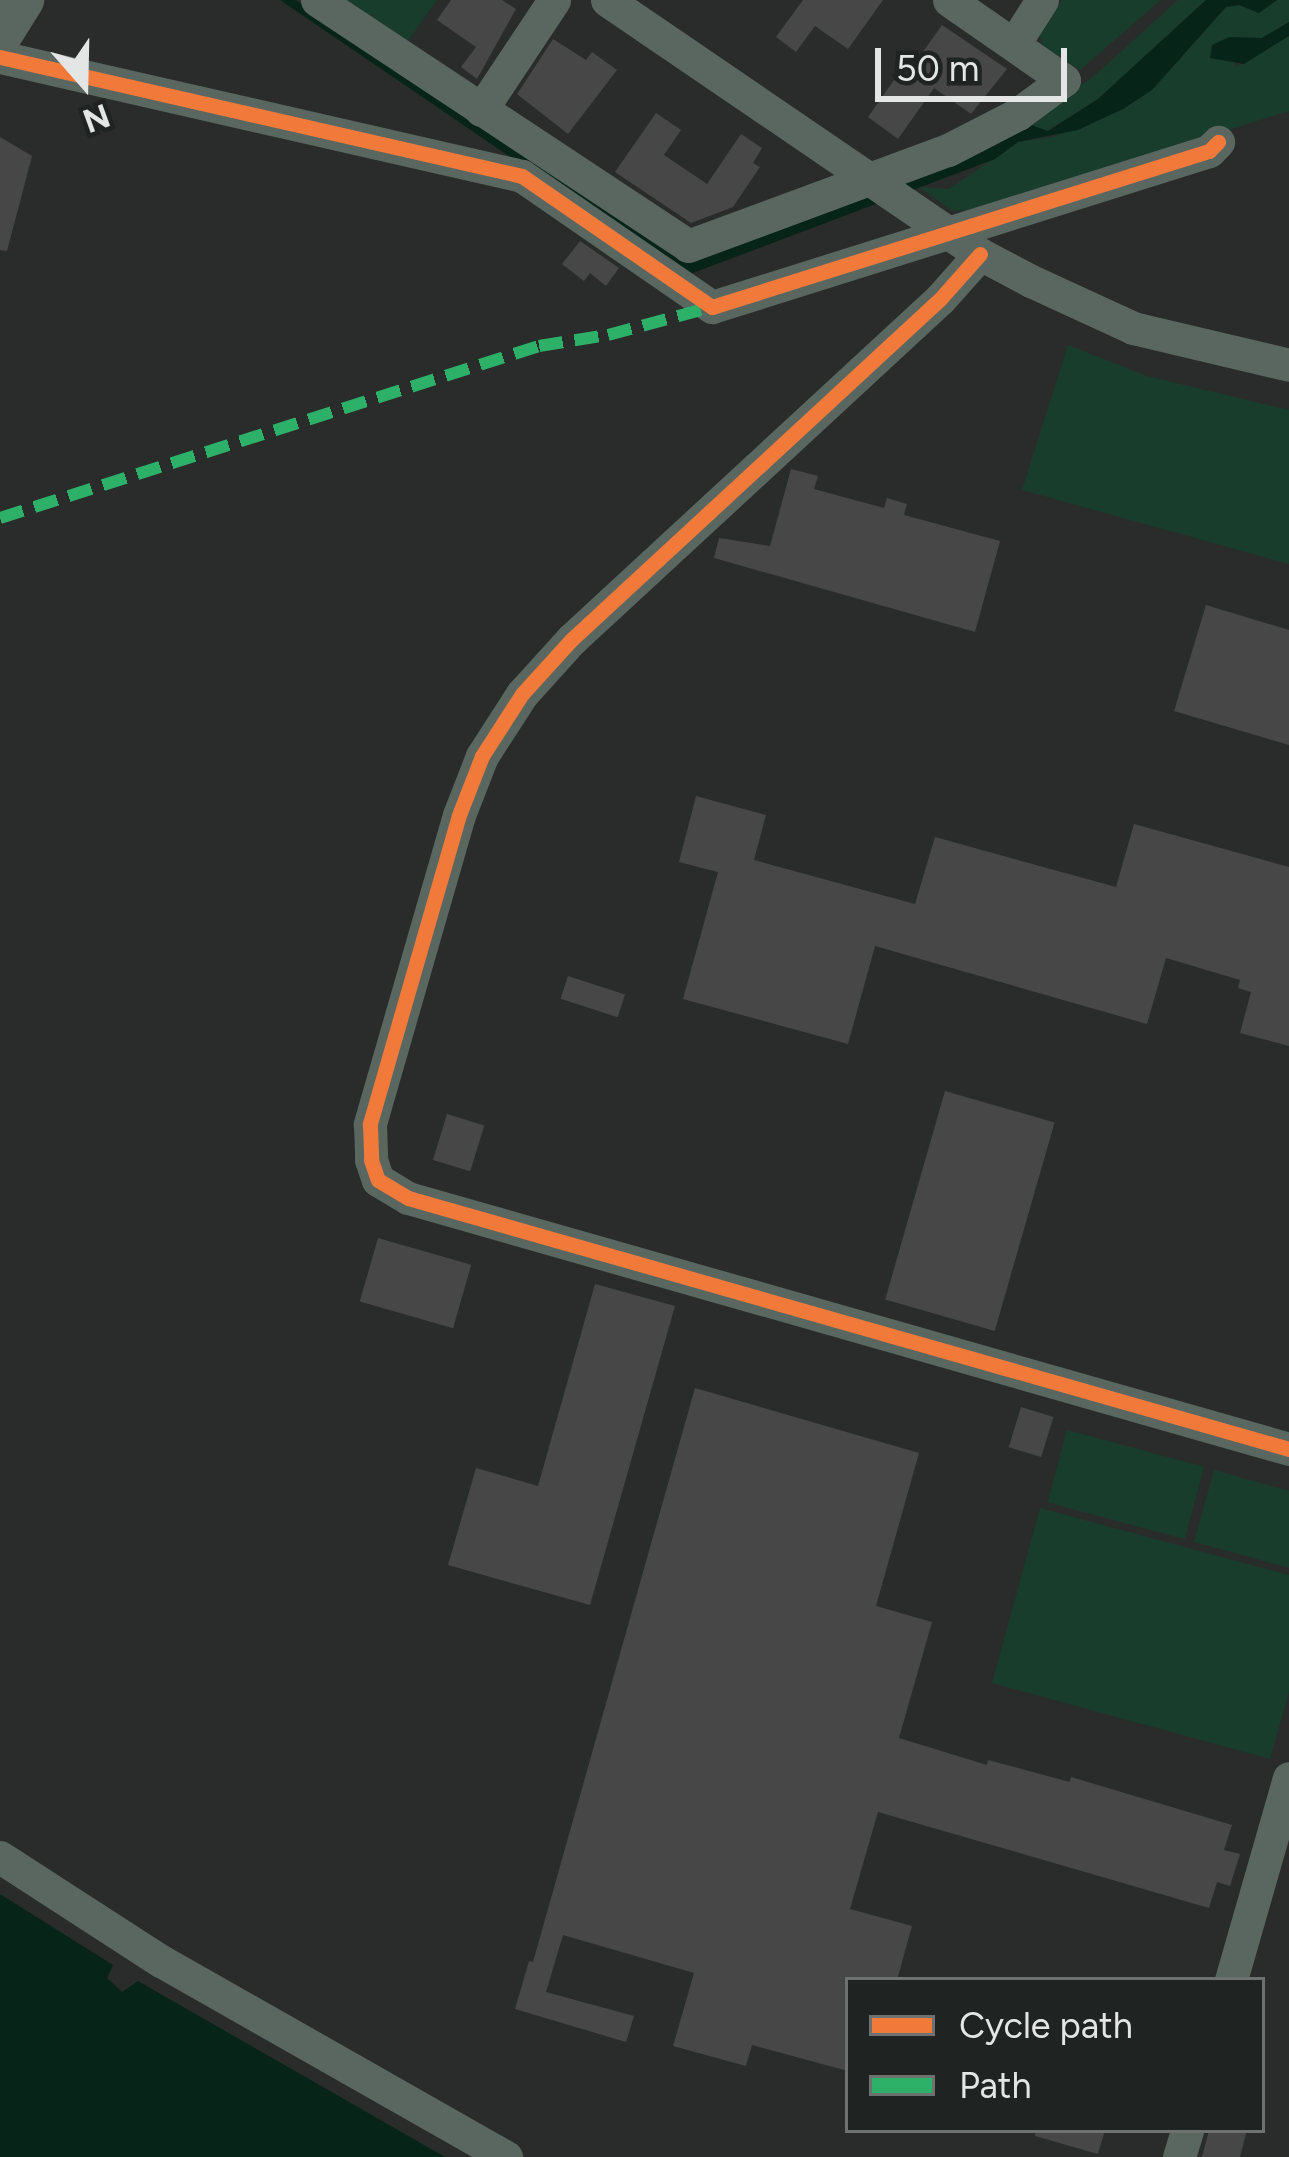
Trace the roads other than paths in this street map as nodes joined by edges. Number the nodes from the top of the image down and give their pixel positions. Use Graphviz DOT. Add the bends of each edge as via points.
graph roads {
  1 [pos="23,0"];
  2 [pos="317,0"];
  3 [pos="554,0"];
  4 [pos="607,0"];
  5 [pos="949,0"];
  6 [pos="1042,0"];
  7 [pos="0,37"];
  8 [pos="1014,44"];
  9 [pos="0,57"];
  10 [pos="482,110"];
  11 [pos="1218,142"];
  12 [pos="874,180"];
  13 [pos="951,232"];
  14 [pos="980,254"];
  15 [pos="1289,365"];
  16 [pos="1289,1449"];
  17 [pos="1289,1778"];
  18 [pos="0,1857"];
  19 [pos="1232,1977"];
  20 [pos="506,2157"];
  1 -- 7 [label="main road"];
  2 -- 10 [label="street"];
  3 -- 10 [label="street"];
  4 -- 12 [label="street"];
  5 -- 8 [label="street"];
  6 -- 8 [label="street"];
  8 -- 12 [label="street" via="1064,80 981,135"];
  9 -- 13 [label="street" via="522,176 712,307"];
  10 -- 12 [label="street" via="688,246"];
  11 -- 13 [label="street"];
  12 -- 13 [label="street"];
  13 -- 14 [label="street"];
  14 -- 15 [label="street" via="1133,328"];
  14 -- 16 [label="street" via="522,694 482,756 459,815 370,1124 371,1160 378,1180 408,1198"];
  17 -- 19 [label="street"];
  18 -- 20 [label="street" via="161,1961"];
}
